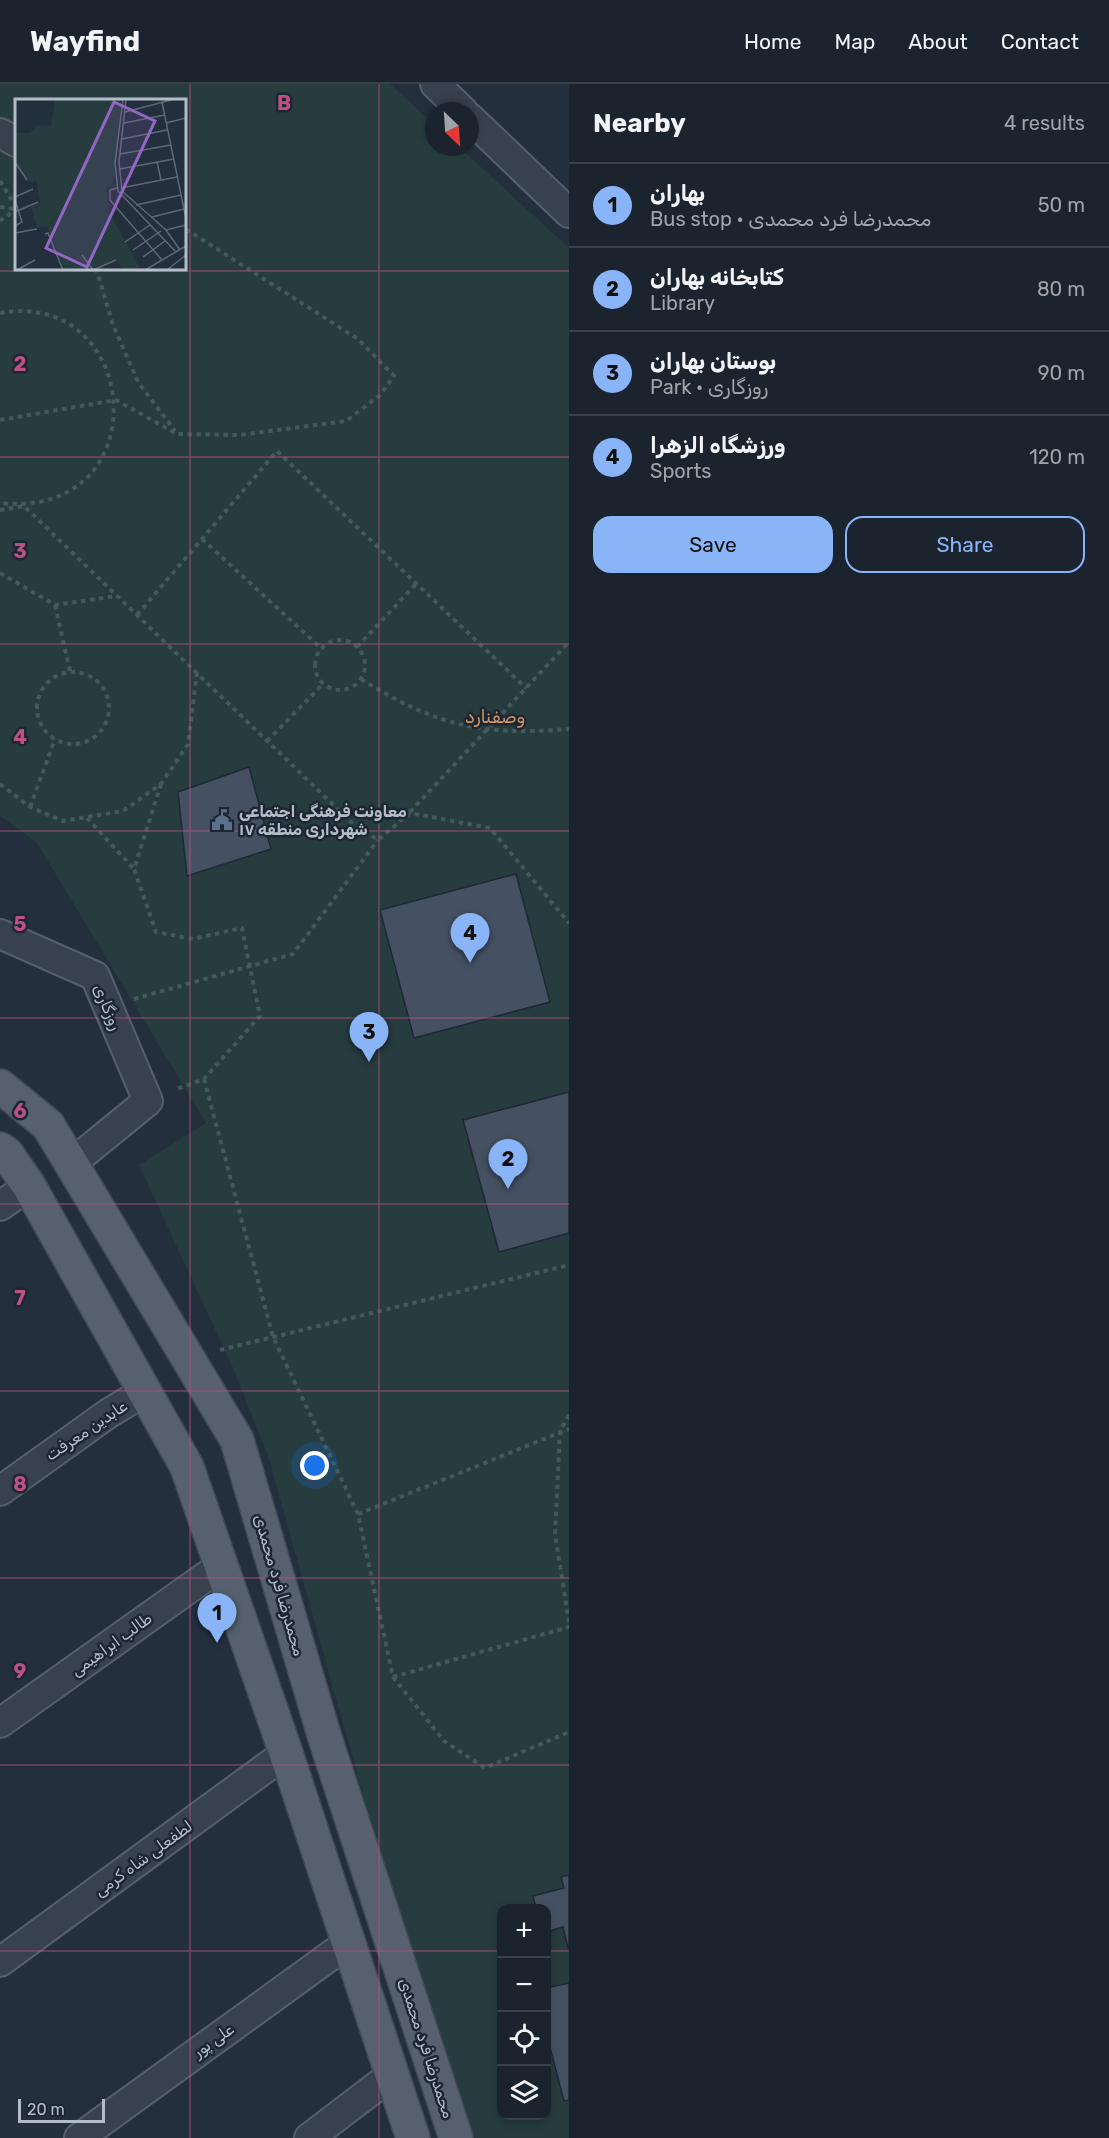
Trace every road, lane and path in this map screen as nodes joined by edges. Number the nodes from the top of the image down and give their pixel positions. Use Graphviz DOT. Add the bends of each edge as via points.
graph roads {
  1 [pos="435,84"];
  2 [pos="454,102"];
  3 [pos="479,127"];
  4 [pos="0,133"];
  5 [pos="15,141"];
  6 [pos="0,181"];
  7 [pos="15,206"];
  8 [pos="0,207"];
  9 [pos="15,208"];
  10 [pos="15,209"];
  11 [pos="569,213"];
  12 [pos="0,221"];
  13 [pos="186,229"];
  14 [pos="97,270"];
  15 [pos="0,313"];
  16 [pos="116,400"];
  17 [pos="0,420"];
  18 [pos="177,434"];
  19 [pos="0,503"];
  20 [pos="24,506"];
  21 [pos="0,510"];
  22 [pos="202,539"];
  23 [pos="0,573"];
  24 [pos="416,584"];
  25 [pos="116,596"];
  26 [pos="55,605"];
  27 [pos="137,615"];
  28 [pos="569,642"];
  29 [pos="357,647"];
  30 [pos="322,649"];
  31 [pos="70,671"];
  32 [pos="197,672"];
  33 [pos="361,679"];
  34 [pos="323,684"];
  35 [pos="526,688"];
  36 [pos="569,729"];
  37 [pos="486,731"];
  38 [pos="55,739"];
  39 [pos="267,741"];
  40 [pos="0,784"];
  41 [pos="161,784"];
  42 [pos="30,807"];
  43 [pos="410,813"];
  44 [pos="87,818"];
  45 [pos="378,840"];
  46 [pos="134,869"];
  47 [pos="569,923"];
  48 [pos="0,934"];
  49 [pos="250,966"];
  50 [pos="107,1006"];
  51 [pos="204,1079"];
  52 [pos="0,1086"];
  53 [pos="148,1101"];
  54 [pos="0,1149"];
  55 [pos="72,1163"];
  56 [pos="29,1186"];
  57 [pos="0,1206"];
  58 [pos="569,1265"];
  59 [pos="273,1337"];
  60 [pos="188,1358"];
  61 [pos="144,1392"];
  62 [pos="569,1415"];
  63 [pos="569,1430"];
  64 [pos="560,1431"];
  65 [pos="0,1491"];
  66 [pos="358,1514"];
  67 [pos="222,1565"];
  68 [pos="569,1622"];
  69 [pos="569,1627"];
  70 [pos="393,1677"];
  71 [pos="0,1723"];
  72 [pos="569,1732"];
  73 [pos="286,1753"];
  74 [pos="348,1943"];
  75 [pos="0,1962"];
  76 [pos="393,2074"];
  77 [pos="79,2138"];
  78 [pos="309,2138"];
  79 [pos="413,2138"];
  80 [pos="456,2138"];
  1 -- 2 [label="street"];
  3 -- 11 [label="street"];
  4 -- 5 [label="street"];
  6 -- 7 [label="path"];
  8 -- 9 [label="path"];
  10 -- 12 [label="path"];
  13 -- 18 [label="path" via="358,339 394,376 380,395 346,421 240,435"];
  14 -- 18 [label="path" via="112,325 138,382"];
  15 -- 16 [label="path" via="35,312 65,322 90,342 108,369"];
  16 -- 17 [label="path"];
  16 -- 18 [label="path"];
  16 -- 20 [label="path" via="113,431 101,459 81,483 54,498"];
  19 -- 20 [label="path"];
  20 -- 21 [label="path"];
  20 -- 25 [label="path"];
  22 -- 24 [label="path" via="277,451"];
  22 -- 27 [label="path"];
  22 -- 30 [label="path"];
  23 -- 26 [label="path"];
  24 -- 29 [label="path"];
  24 -- 35 [label="path"];
  25 -- 26 [label="path"];
  25 -- 27 [label="path"];
  26 -- 31 [label="path"];
  27 -- 32 [label="path"];
  28 -- 35 [label="path"];
  29 -- 30 [label="path" via="343,641"];
  29 -- 33 [label="path" via="365,659"];
  30 -- 34 [label="path" via="316,671"];
  31 -- 38 [label="path" via="49,680 37,699 39,723"];
  31 -- 38 [label="path" via="88,675 103,686 110,709 100,732 85,742"];
  32 -- 39 [label="path"];
  32 -- 41 [label="path" via="188,744"];
  33 -- 34 [label="path" via="347,690"];
  33 -- 37 [label="path" via="400,704"];
  34 -- 39 [label="path"];
  35 -- 37 [label="path"];
  36 -- 37 [label="path"];
  37 -- 43 [label="path"];
  38 -- 42 [label="path"];
  39 -- 45 [label="path" via="352,823"];
  40 -- 42 [label="path"];
  41 -- 44 [label="path" via="123,811"];
  41 -- 46 [label="path"];
  42 -- 44 [label="path" via="63,821"];
  43 -- 45 [label="path"];
  43 -- 47 [label="path" via="490,828"];
  44 -- 46 [label="path"];
  45 -- 49 [label="path" via="293,954"];
  46 -- 49 [label="path" via="156,932 193,939 242,928"];
  48 -- 50 [label="street, روزگاری" via="94,976"];
  49 -- 50 [label="path"];
  49 -- 51 [label="path" via="260,1016"];
  50 -- 53 [label="street, روزگاری"];
  51 -- 53 [label="path"];
  51 -- 59 [label="path"];
  52 -- 55 [label="main road, محمدرضا فرد محمدی" via="48,1125"];
  53 -- 55 [label="street"];
  54 -- 56 [label="main road"];
  55 -- 60 [label="main road, محمدرضا فرد محمدی"];
  56 -- 57 [label="street"];
  56 -- 61 [label="main road"];
  58 -- 59 [label="path"];
  59 -- 60 [label="path"];
  59 -- 66 [label="path"];
  60 -- 80 [label="main road, محمدرضا فرد محمدی" via="237,1440 324,1735"];
  61 -- 65 [label="street, عابدین معرفت"];
  61 -- 67 [label="main road" via="187,1467"];
  62 -- 64 [label="path"];
  63 -- 64 [label="path"];
  64 -- 66 [label="path"];
  64 -- 68 [label="path" via="555,1534"];
  66 -- 70 [label="path"];
  67 -- 71 [label="street, طالب ابراهیمی"];
  67 -- 73 [label="main road"];
  69 -- 70 [label="path"];
  70 -- 72 [label="path" via="444,1741 485,1768"];
  73 -- 74 [label="main road"];
  73 -- 75 [label="street, لطفعلی شاه کرمی"];
  74 -- 76 [label="main road"];
  74 -- 77 [label="street, علی پور"];
  76 -- 78 [label="street"];
  76 -- 79 [label="main road"];
}
